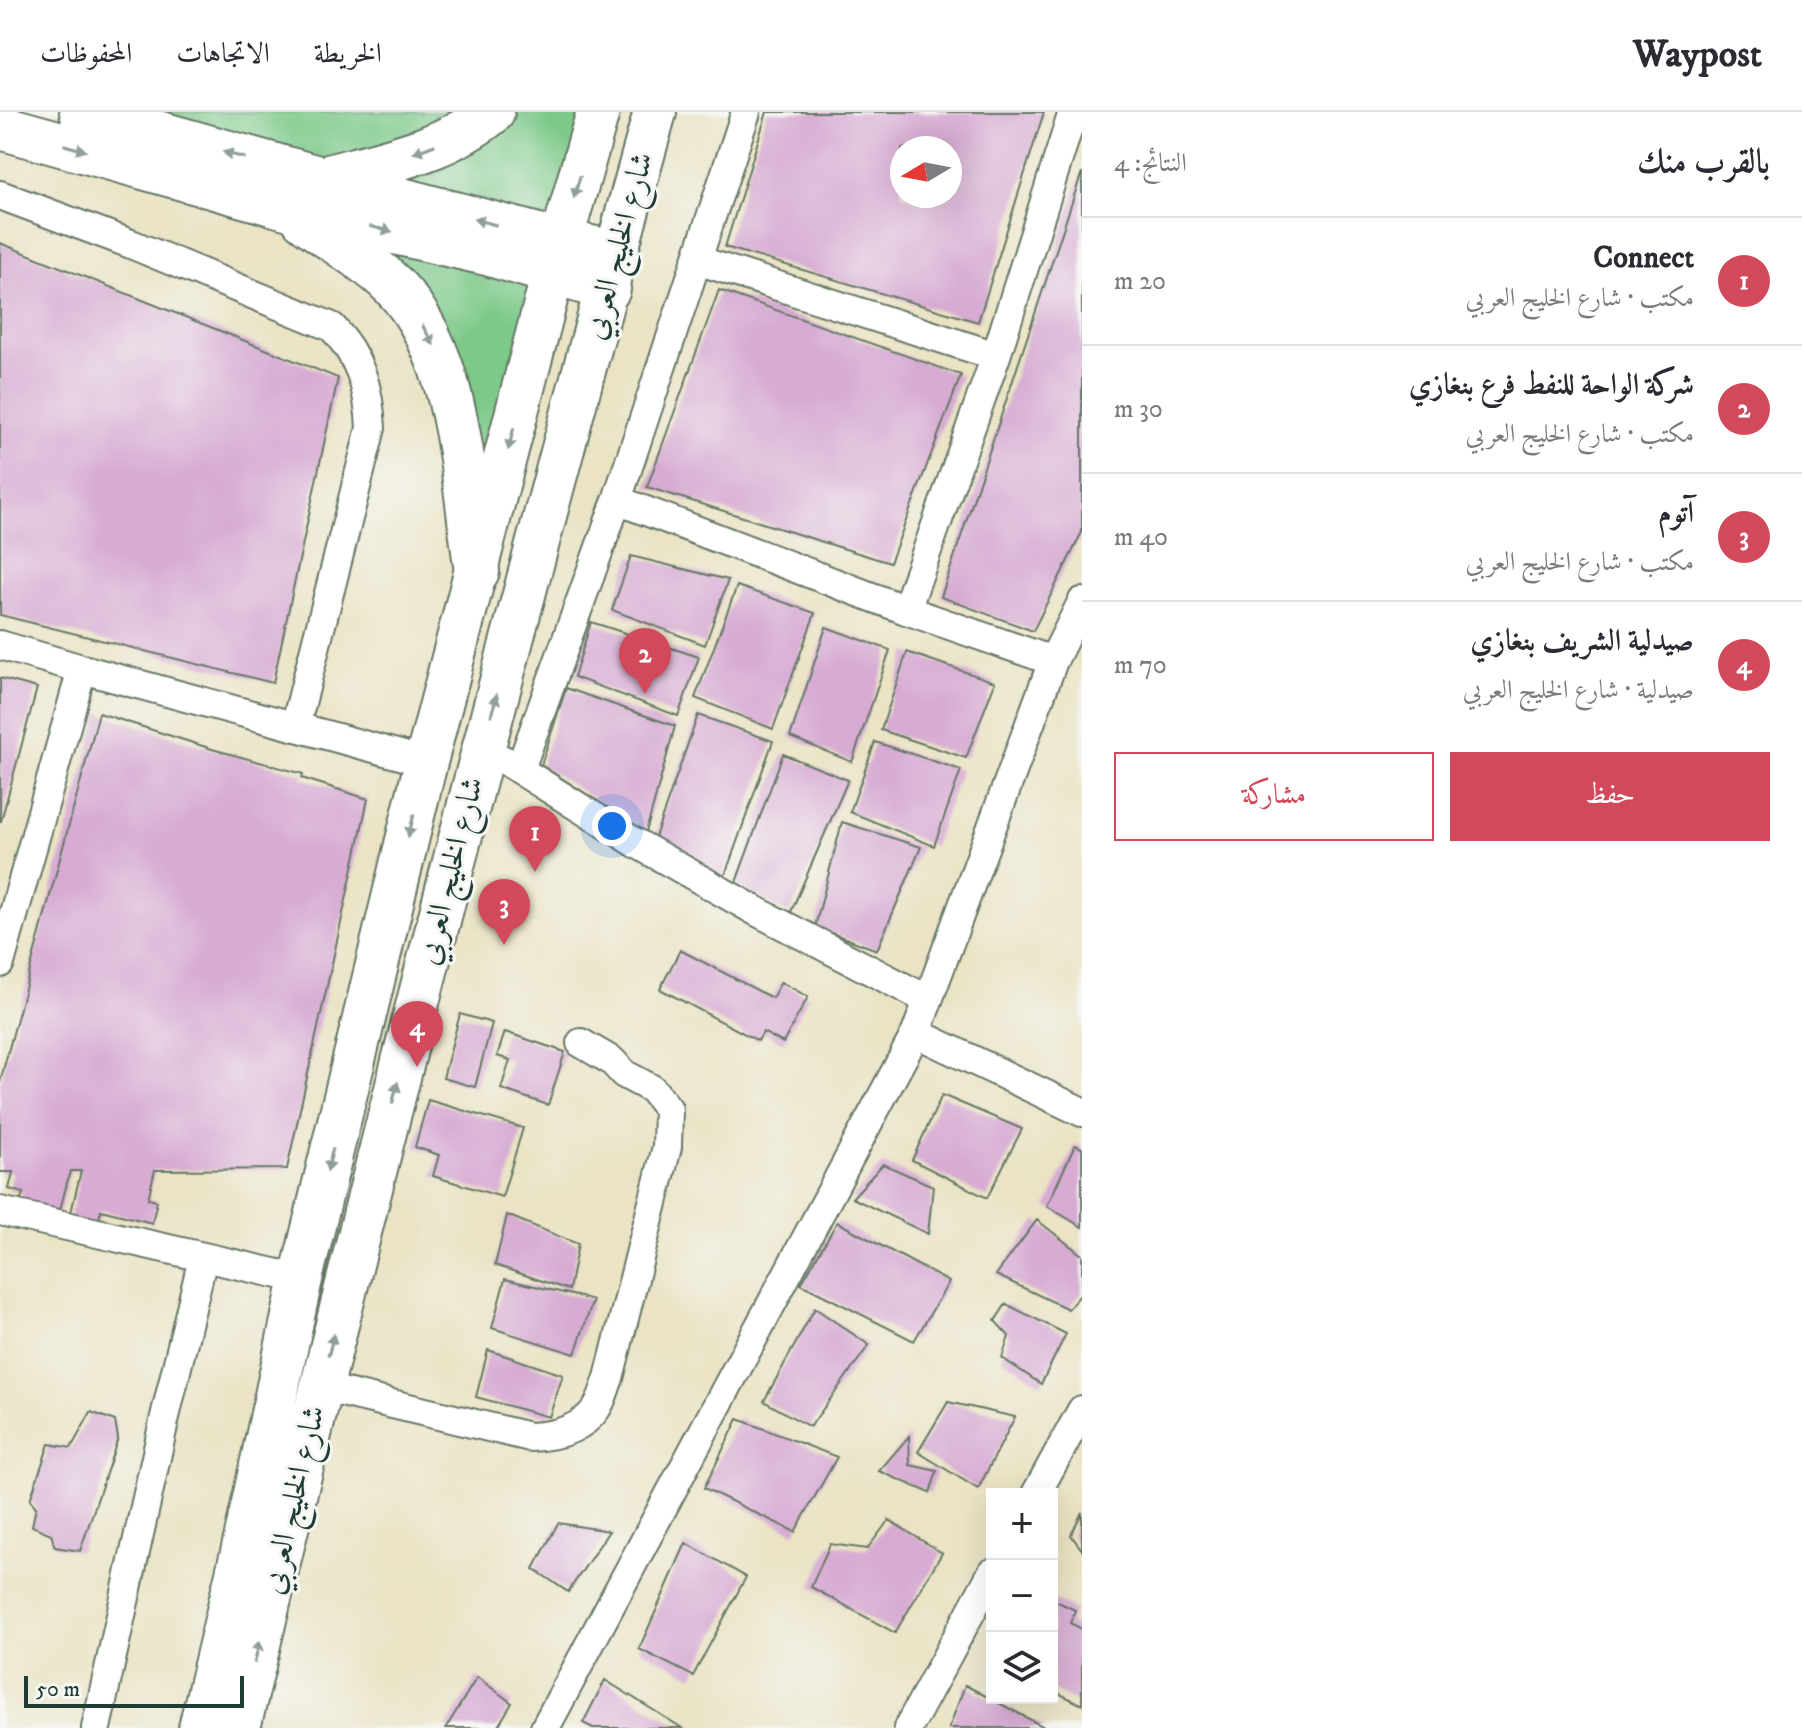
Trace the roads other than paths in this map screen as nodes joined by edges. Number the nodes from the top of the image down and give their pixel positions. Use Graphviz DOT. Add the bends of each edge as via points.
graph roads {
  1 [pos="82,112"];
  2 [pos="492,112"];
  3 [pos="598,112"];
  4 [pos="655,112"];
  5 [pos="746,112"];
  6 [pos="1073,112"];
  7 [pos="0,127"];
  8 [pos="322,179"];
  9 [pos="0,195"];
  10 [pos="290,208"];
  11 [pos="558,257"];
  12 [pos="697,260"];
  13 [pos="612,271"];
  14 [pos="996,356"];
  15 [pos="617,500"];
  16 [pos="477,571"];
  17 [pos="1082,602"];
  18 [pos="906,610"];
  19 [pos="0,645"];
  20 [pos="1053,661"];
  21 [pos="82,669"];
  22 [pos="295,727"];
  23 [pos="482,748"];
  24 [pos="426,762"];
  25 [pos="520,769"];
  26 [pos="0,963"];
  27 [pos="928,1000"];
  28 [pos="916,1033"];
  29 [pos="581,1043"];
  30 [pos="1082,1112"];
  31 [pos="0,1211"];
  32 [pos="203,1258"];
  33 [pos="301,1279"];
  34 [pos="321,1387"];
  35 [pos="1082,1410"];
  36 [pos="1039,1488"];
  37 [pos="986,1584"];
  38 [pos="96,1728"];
  39 [pos="200,1728"];
  40 [pos="239,1728"];
  41 [pos="545,1728"];
  42 [pos="908,1728"];
  8 -- 1 [label="highway, one-way"];
  2 -- 8 [label="highway, one-way" via="470,130 424,149"];
  3 -- 11 [label="main road, شارع الخليج العربي, one-way"];
  4 -- 13 [label="main road, شارع الخليج العربي"];
  5 -- 12 [label="street"];
  6 -- 14 [label="street"];
  7 -- 10 [label="highway, one-way"];
  11 -- 8 [label="highway, one-way"];
  9 -- 22 [label="street" via="332,327 357,361 369,398 371,428"];
  10 -- 11 [label="highway, one-way" via="487,253"];
  10 -- 16 [label="highway, one-way" via="385,277 434,344 459,445"];
  11 -- 13 [label="highway"];
  11 -- 16 [label="main road, شارع الخليج العربي, one-way"];
  12 -- 14 [label="street"];
  12 -- 15 [label="street"];
  23 -- 13 [label="main road, شارع الخليج العربي, one-way"];
  14 -- 18 [label="street"];
  15 -- 18 [label="street"];
  15 -- 25 [label="street"];
  16 -- 24 [label="main road, شارع الخليج العربي"];
  17 -- 20 [label="street"];
  18 -- 20 [label="street"];
  19 -- 21 [label="street"];
  20 -- 27 [label="street"];
  21 -- 22 [label="street"];
  21 -- 26 [label="street"];
  22 -- 24 [label="street"];
  23 -- 25 [label="street"];
  34 -- 23 [label="main road, شارع الخليج العربي, one-way"];
  24 -- 33 [label="main road, شارع الخليج العربي, one-way"];
  25 -- 27 [label="street" via="756,911"];
  27 -- 28 [label="street"];
  28 -- 30 [label="street"];
  28 -- 41 [label="street"];
  29 -- 34 [label="street" via="652,1089 668,1109 667,1147 609,1378 596,1410 570,1429 530,1437"];
  31 -- 32 [label="street"];
  32 -- 33 [label="street"];
  32 -- 38 [label="street"];
  33 -- 39 [label="main road, شارع الخليج العربي"];
  40 -- 34 [label="main road, شارع الخليج العربي, one-way"];
  35 -- 36 [label="street"];
  37 -- 42 [label="street"];
}
